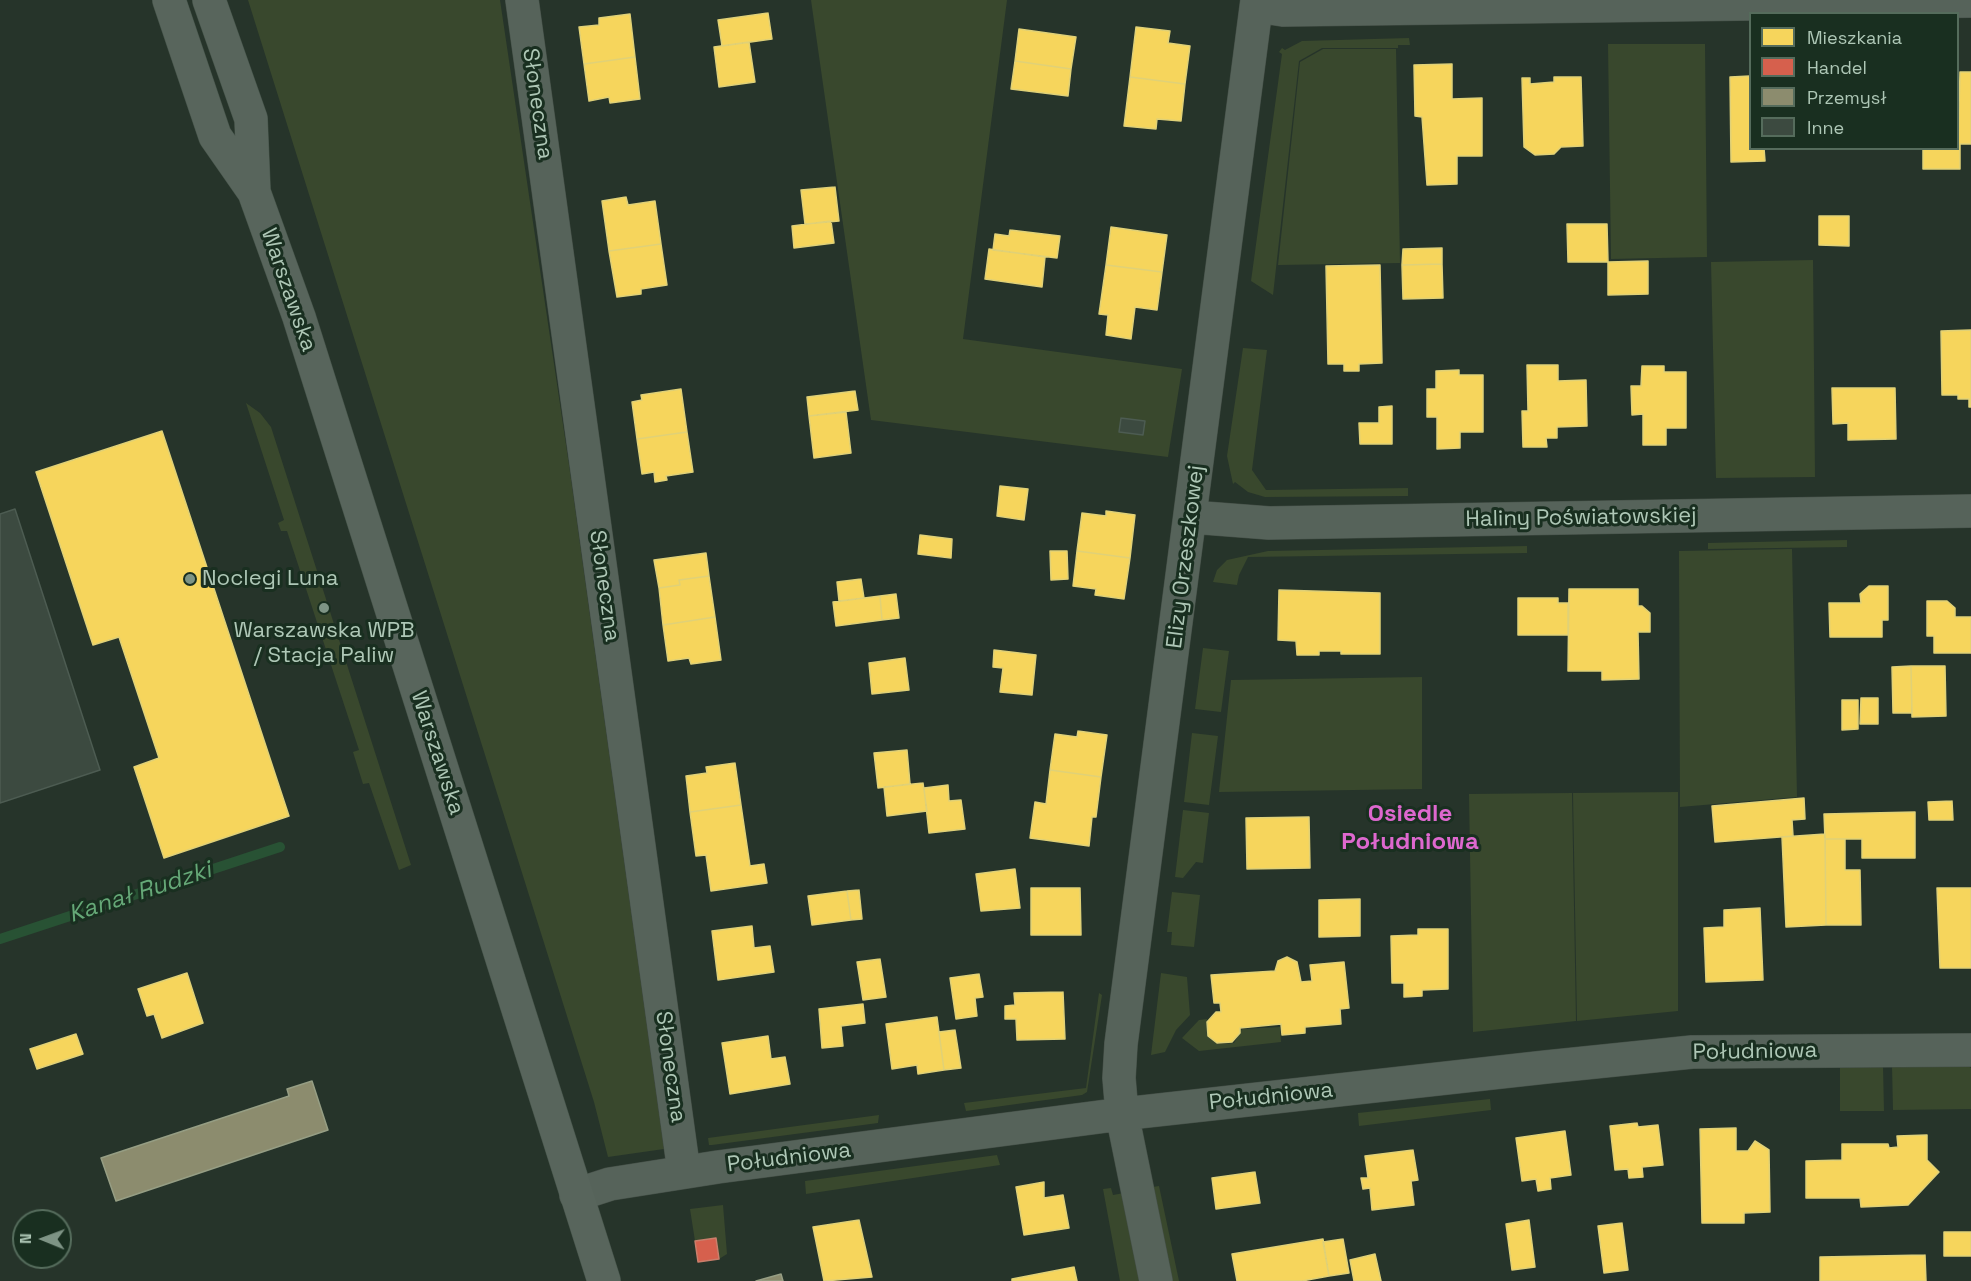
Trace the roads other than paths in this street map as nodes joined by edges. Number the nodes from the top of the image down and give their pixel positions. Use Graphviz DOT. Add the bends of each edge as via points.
graph roads {
  1 [pos="169,0"];
  2 [pos="209,0"];
  3 [pos="522,0"];
  4 [pos="1971,1"];
  5 [pos="1257,3"];
  6 [pos="254,192"];
  7 [pos="1971,511"];
  8 [pos="1191,517"];
  9 [pos="1971,1050"];
  10 [pos="1122,1114"];
  11 [pos="684,1172"];
  12 [pos="576,1195"];
  13 [pos="603,1281"];
  14 [pos="1156,1281"];
  1 -- 6 [label="main road, Warszawska" via="215,136"];
  2 -- 6 [label="main road, Warszawska" via="251,120"];
  3 -- 11 [label="street, Słoneczna"];
  4 -- 5 [label="street" via="1282,10"];
  5 -- 8 [label="street, Elizy Orzeszkowej"];
  6 -- 12 [label="main road, Warszawska" via="298,317"];
  7 -- 8 [label="street, Haliny Poświatowskiej" via="1269,524"];
  8 -- 10 [label="street, Elizy Orzeszkowej" via="1121,1044"];
  9 -- 10 [label="street, Południowa" via="1671,1054"];
  10 -- 11 [label="street, Południowa"];
  10 -- 14 [label="street, Elizy Orzeszkowej"];
  11 -- 12 [label="street, Południowa" via="610,1184"];
  12 -- 13 [label="main road, Warszawska"];
}
